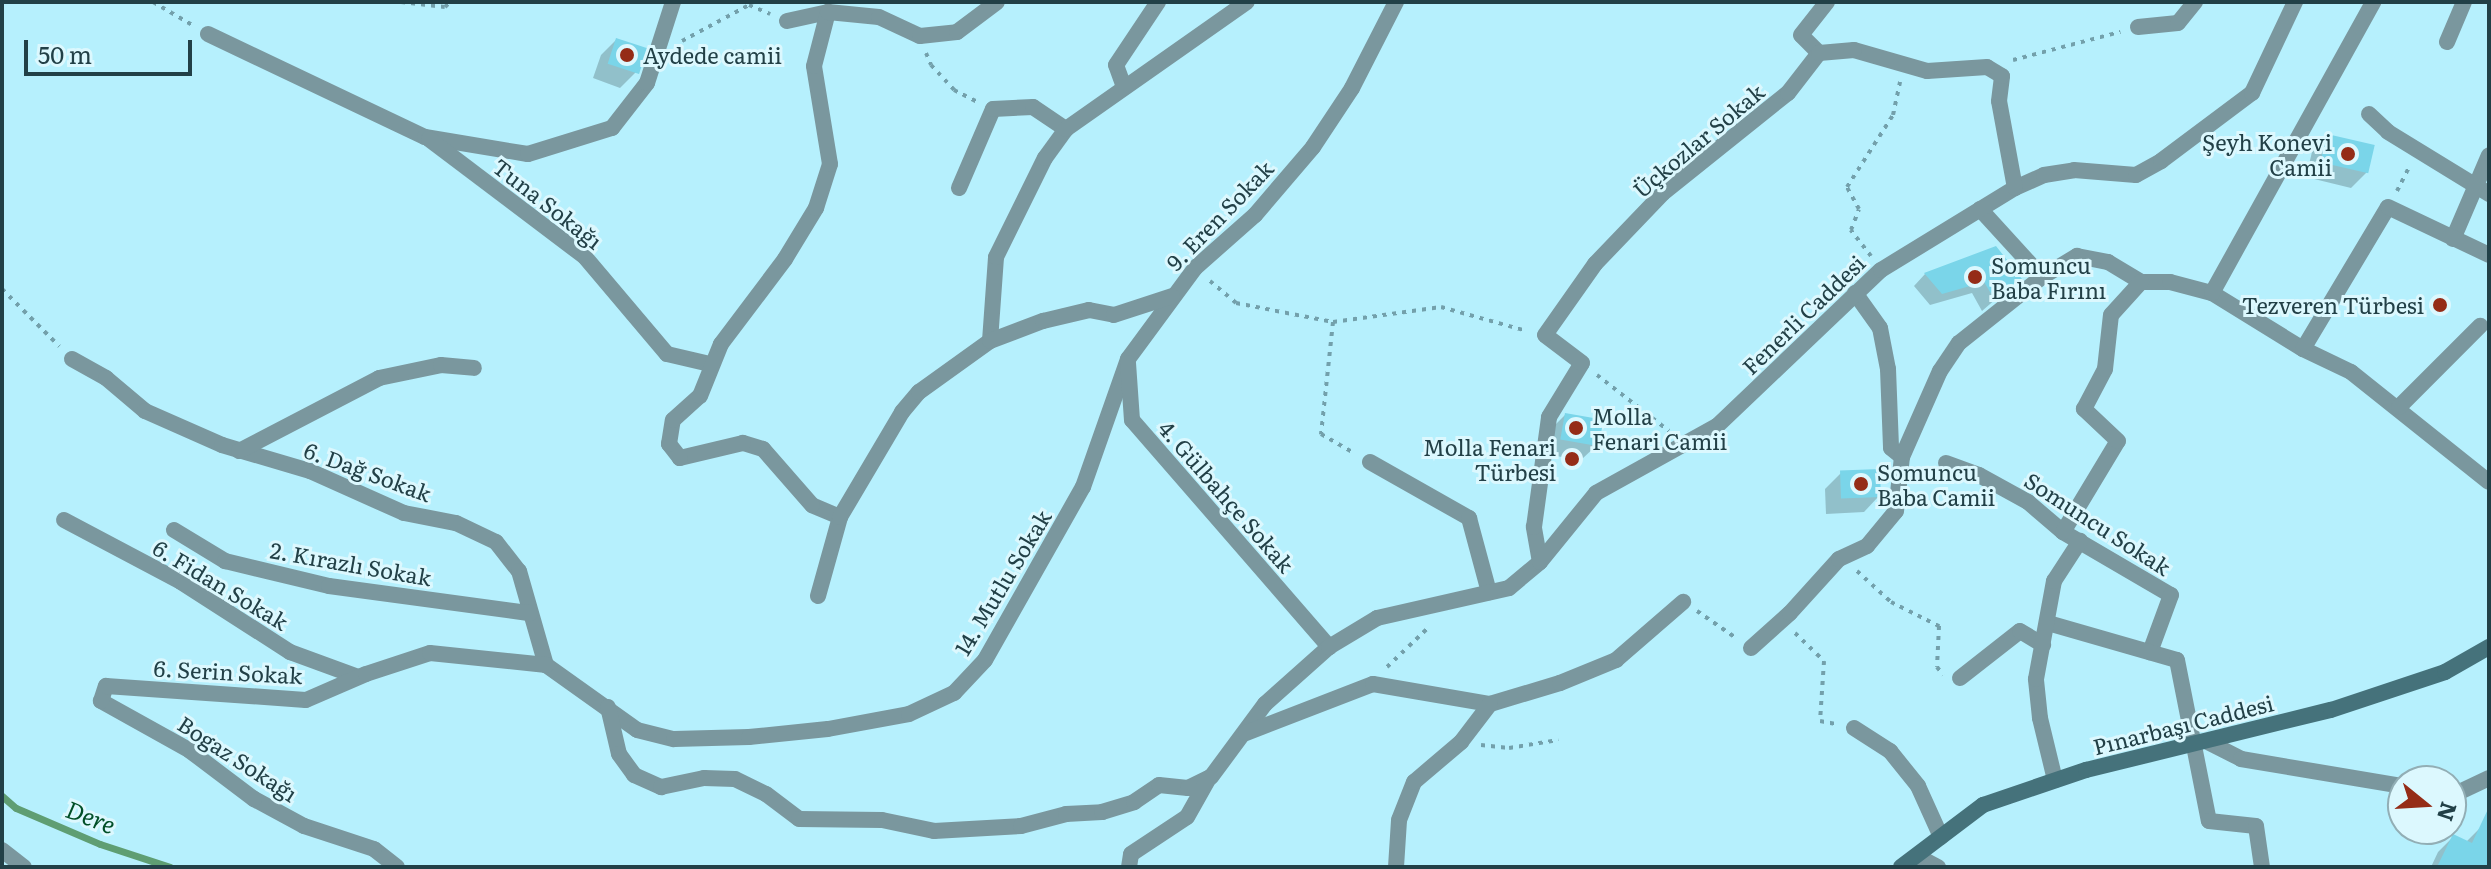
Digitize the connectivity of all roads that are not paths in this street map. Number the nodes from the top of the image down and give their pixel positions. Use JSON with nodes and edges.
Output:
{"nodes":[{"id":1,"x":673,"y":2,"type":"edge"},
{"id":2,"x":997,"y":2,"type":"edge"},
{"id":3,"x":1158,"y":2,"type":"edge"},
{"id":4,"x":1247,"y":2,"type":"edge"},
{"id":5,"x":1396,"y":2,"type":"edge"},
{"id":6,"x":1827,"y":2,"type":"edge"},
{"id":7,"x":2195,"y":2,"type":"edge"},
{"id":8,"x":2295,"y":2,"type":"edge"},
{"id":9,"x":2373,"y":2,"type":"edge"},
{"id":10,"x":2464,"y":2,"type":"edge"},
{"id":11,"x":828,"y":12,"type":"junction"},
{"id":12,"x":787,"y":21,"type":"road end"},
{"id":13,"x":2138,"y":27,"type":"road end"},
{"id":14,"x":208,"y":34,"type":"road end"},
{"id":15,"x":2447,"y":42,"type":"dead end"},
{"id":16,"x":1819,"y":53,"type":"junction"},
{"id":17,"x":1124,"y":87,"type":"junction"},
{"id":18,"x":2369,"y":114,"type":"dead end"},
{"id":19,"x":1066,"y":129,"type":"junction"},
{"id":20,"x":425,"y":137,"type":"junction"},
{"id":21,"x":2489,"y":155,"type":"edge"},
{"id":22,"x":959,"y":188,"type":"dead end"},
{"id":23,"x":2015,"y":188,"type":"junction"},
{"id":24,"x":2481,"y":190,"type":"edge"},
{"id":25,"x":1980,"y":209,"type":"junction"},
{"id":26,"x":2453,"y":239,"type":"junction"},
{"id":27,"x":2489,"y":255,"type":"edge"},
{"id":28,"x":2042,"y":277,"type":"junction"},
{"id":29,"x":2141,"y":282,"type":"junction"},
{"id":30,"x":1855,"y":293,"type":"junction"},
{"id":31,"x":2212,"y":293,"type":"junction"},
{"id":32,"x":1174,"y":295,"type":"junction"},
{"id":33,"x":2480,"y":326,"type":"dead end"},
{"id":34,"x":990,"y":341,"type":"junction"},
{"id":35,"x":2303,"y":349,"type":"junction"},
{"id":36,"x":72,"y":359,"type":"road end"},
{"id":37,"x":1128,"y":359,"type":"junction"},
{"id":38,"x":710,"y":364,"type":"junction"},
{"id":39,"x":474,"y":368,"type":"dead end"},
{"id":40,"x":2399,"y":407,"type":"junction"},
{"id":41,"x":239,"y":451,"type":"junction"},
{"id":42,"x":1902,"y":457,"type":"junction"},
{"id":43,"x":1370,"y":462,"type":"road end"},
{"id":44,"x":1946,"y":463,"type":"dead end"},
{"id":45,"x":2489,"y":482,"type":"edge"},
{"id":46,"x":840,"y":517,"type":"junction"},
{"id":47,"x":64,"y":520,"type":"dead end"},
{"id":48,"x":174,"y":530,"type":"dead end"},
{"id":49,"x":2063,"y":532,"type":"junction"},
{"id":50,"x":2080,"y":541,"type":"junction"},
{"id":51,"x":1540,"y":562,"type":"junction"},
{"id":52,"x":1489,"y":592,"type":"junction"},
{"id":53,"x":818,"y":596,"type":"dead end"},
{"id":54,"x":1683,"y":602,"type":"road end"},
{"id":55,"x":530,"y":613,"type":"junction"},
{"id":56,"x":2048,"y":623,"type":"junction"},
{"id":57,"x":2043,"y":645,"type":"junction"},
{"id":58,"x":1329,"y":647,"type":"junction"},
{"id":59,"x":2489,"y":647,"type":"edge"},
{"id":60,"x":1751,"y":648,"type":"road end"},
{"id":61,"x":2150,"y":652,"type":"junction"},
{"id":62,"x":546,"y":665,"type":"junction"},
{"id":63,"x":358,"y":677,"type":"junction"},
{"id":64,"x":1960,"y":678,"type":"road end"},
{"id":65,"x":101,"y":701,"type":"joint"},
{"id":66,"x":1490,"y":704,"type":"junction"},
{"id":67,"x":608,"y":707,"type":"junction"},
{"id":68,"x":1854,"y":728,"type":"road end"},
{"id":69,"x":1245,"y":734,"type":"junction"},
{"id":70,"x":2199,"y":742,"type":"junction"},
{"id":71,"x":1209,"y":778,"type":"junction"},
{"id":72,"x":2489,"y":778,"type":"edge"},
{"id":73,"x":2055,"y":780,"type":"junction"},
{"id":74,"x":2387,"y":783,"type":"edge"},
{"id":75,"x":2467,"y":788,"type":"edge"},
{"id":76,"x":1941,"y":837,"type":"junction"},
{"id":77,"x":2,"y":850,"type":"edge"},
{"id":78,"x":1917,"y":856,"type":"junction"},
{"id":79,"x":24,"y":867,"type":"edge"},
{"id":80,"x":397,"y":867,"type":"edge"},
{"id":81,"x":1129,"y":867,"type":"edge"},
{"id":82,"x":1396,"y":867,"type":"edge"},
{"id":83,"x":1901,"y":867,"type":"edge"},
{"id":84,"x":1938,"y":867,"type":"edge"},
{"id":85,"x":2262,"y":867,"type":"edge"}],
"edges":[{"from":1,"to":20,"type":"street"},
{"from":2,"to":11,"type":"street"},
{"from":3,"to":17,"type":"street"},
{"from":4,"to":17,"type":"street"},
{"from":5,"to":32,"type":"street","name":"9. Eren Sokak"},
{"from":6,"to":16,"type":"street"},
{"from":7,"to":13,"type":"street"},
{"from":8,"to":23,"type":"street","name":"Fenerli Caddesi"},
{"from":9,"to":31,"type":"street"},
{"from":10,"to":15,"type":"street"},
{"from":11,"to":12,"type":"street"},
{"from":11,"to":38,"type":"street"},
{"from":14,"to":20,"type":"street"},
{"from":16,"to":23,"type":"street"},
{"from":16,"to":51,"type":"street","name":"Üçkozlar Sokak"},
{"from":17,"to":19,"type":"street"},
{"from":18,"to":24,"type":"street"},
{"from":19,"to":22,"type":"street"},
{"from":19,"to":34,"type":"street"},
{"from":20,"to":38,"type":"street","name":"Tuna Sokağı"},
{"from":21,"to":24,"type":"street"},
{"from":23,"to":25,"type":"street","name":"Fenerli Caddesi"},
{"from":24,"to":26,"type":"street"},
{"from":25,"to":28,"type":"street"},
{"from":25,"to":30,"type":"street","name":"Fenerli Caddesi"},
{"from":26,"to":27,"type":"street"},
{"from":26,"to":35,"type":"street"},
{"from":28,"to":29,"type":"street"},
{"from":28,"to":42,"type":"street"},
{"from":29,"to":31,"type":"street"},
{"from":29,"to":49,"type":"street"},
{"from":30,"to":42,"type":"street"},
{"from":30,"to":51,"type":"street","name":"Fenerli Caddesi"},
{"from":31,"to":35,"type":"street"},
{"from":32,"to":34,"type":"street"},
{"from":32,"to":37,"type":"street","name":"14. Mutlu Sokak"},
{"from":33,"to":40,"type":"street"},
{"from":34,"to":46,"type":"street"},
{"from":35,"to":40,"type":"street"},
{"from":36,"to":41,"type":"street","name":"6. Dağ Sokak"},
{"from":37,"to":58,"type":"street","name":"4. Gülbahçe Sokak"},
{"from":37,"to":67,"type":"street","name":"14. Mutlu Sokak"},
{"from":38,"to":46,"type":"street"},
{"from":39,"to":41,"type":"street"},
{"from":40,"to":45,"type":"street"},
{"from":41,"to":55,"type":"street","name":"6. Dağ Sokak"},
{"from":42,"to":60,"type":"street"},
{"from":43,"to":52,"type":"street"},
{"from":44,"to":49,"type":"street","name":"Somuncu Sokak"},
{"from":46,"to":53,"type":"street"},
{"from":47,"to":63,"type":"street","name":"6. Fidan Sokak"},
{"from":48,"to":55,"type":"street","name":"2. Kırazlı Sokak"},
{"from":49,"to":50,"type":"street","name":"Somuncu Sokak"},
{"from":50,"to":56,"type":"street"},
{"from":50,"to":61,"type":"street","name":"Somuncu Sokak"},
{"from":51,"to":52,"type":"street","name":"Fenerli Caddesi"},
{"from":52,"to":58,"type":"street","name":"Fenerli Caddesi"},
{"from":54,"to":66,"type":"street"},
{"from":55,"to":62,"type":"street","name":"6. Dağ Sokak"},
{"from":56,"to":57,"type":"street"},
{"from":56,"to":61,"type":"street"},
{"from":57,"to":64,"type":"street"},
{"from":57,"to":73,"type":"street"},
{"from":58,"to":69,"type":"street","name":"Fenerli Caddesi"},
{"from":59,"to":70,"type":"main road","name":"Pınarbaşı Caddesi"},
{"from":61,"to":70,"type":"street"},
{"from":62,"to":63,"type":"street","name":"6. Serin Sokak"},
{"from":62,"to":67,"type":"street"},
{"from":63,"to":65,"type":"street","name":"6. Serin Sokak"},
{"from":65,"to":80,"type":"street","name":"Bogaz Sokağı"},
{"from":66,"to":69,"type":"street"},
{"from":66,"to":82,"type":"street"},
{"from":67,"to":71,"type":"street"},
{"from":68,"to":76,"type":"street"},
{"from":69,"to":71,"type":"street"},
{"from":70,"to":73,"type":"main road","name":"Pınarbaşı Caddesi"},
{"from":70,"to":74,"type":"street"},
{"from":70,"to":85,"type":"street"},
{"from":71,"to":81,"type":"street"},
{"from":72,"to":75,"type":"street"},
{"from":73,"to":76,"type":"main road","name":"Pınarbaşı Caddesi"},
{"from":76,"to":78,"type":"main road","name":"Pınarbaşı Caddesi"},
{"from":77,"to":79,"type":"street"},
{"from":78,"to":83,"type":"main road","name":"Pınarbaşı Caddesi"},
{"from":78,"to":84,"type":"street"}]}
